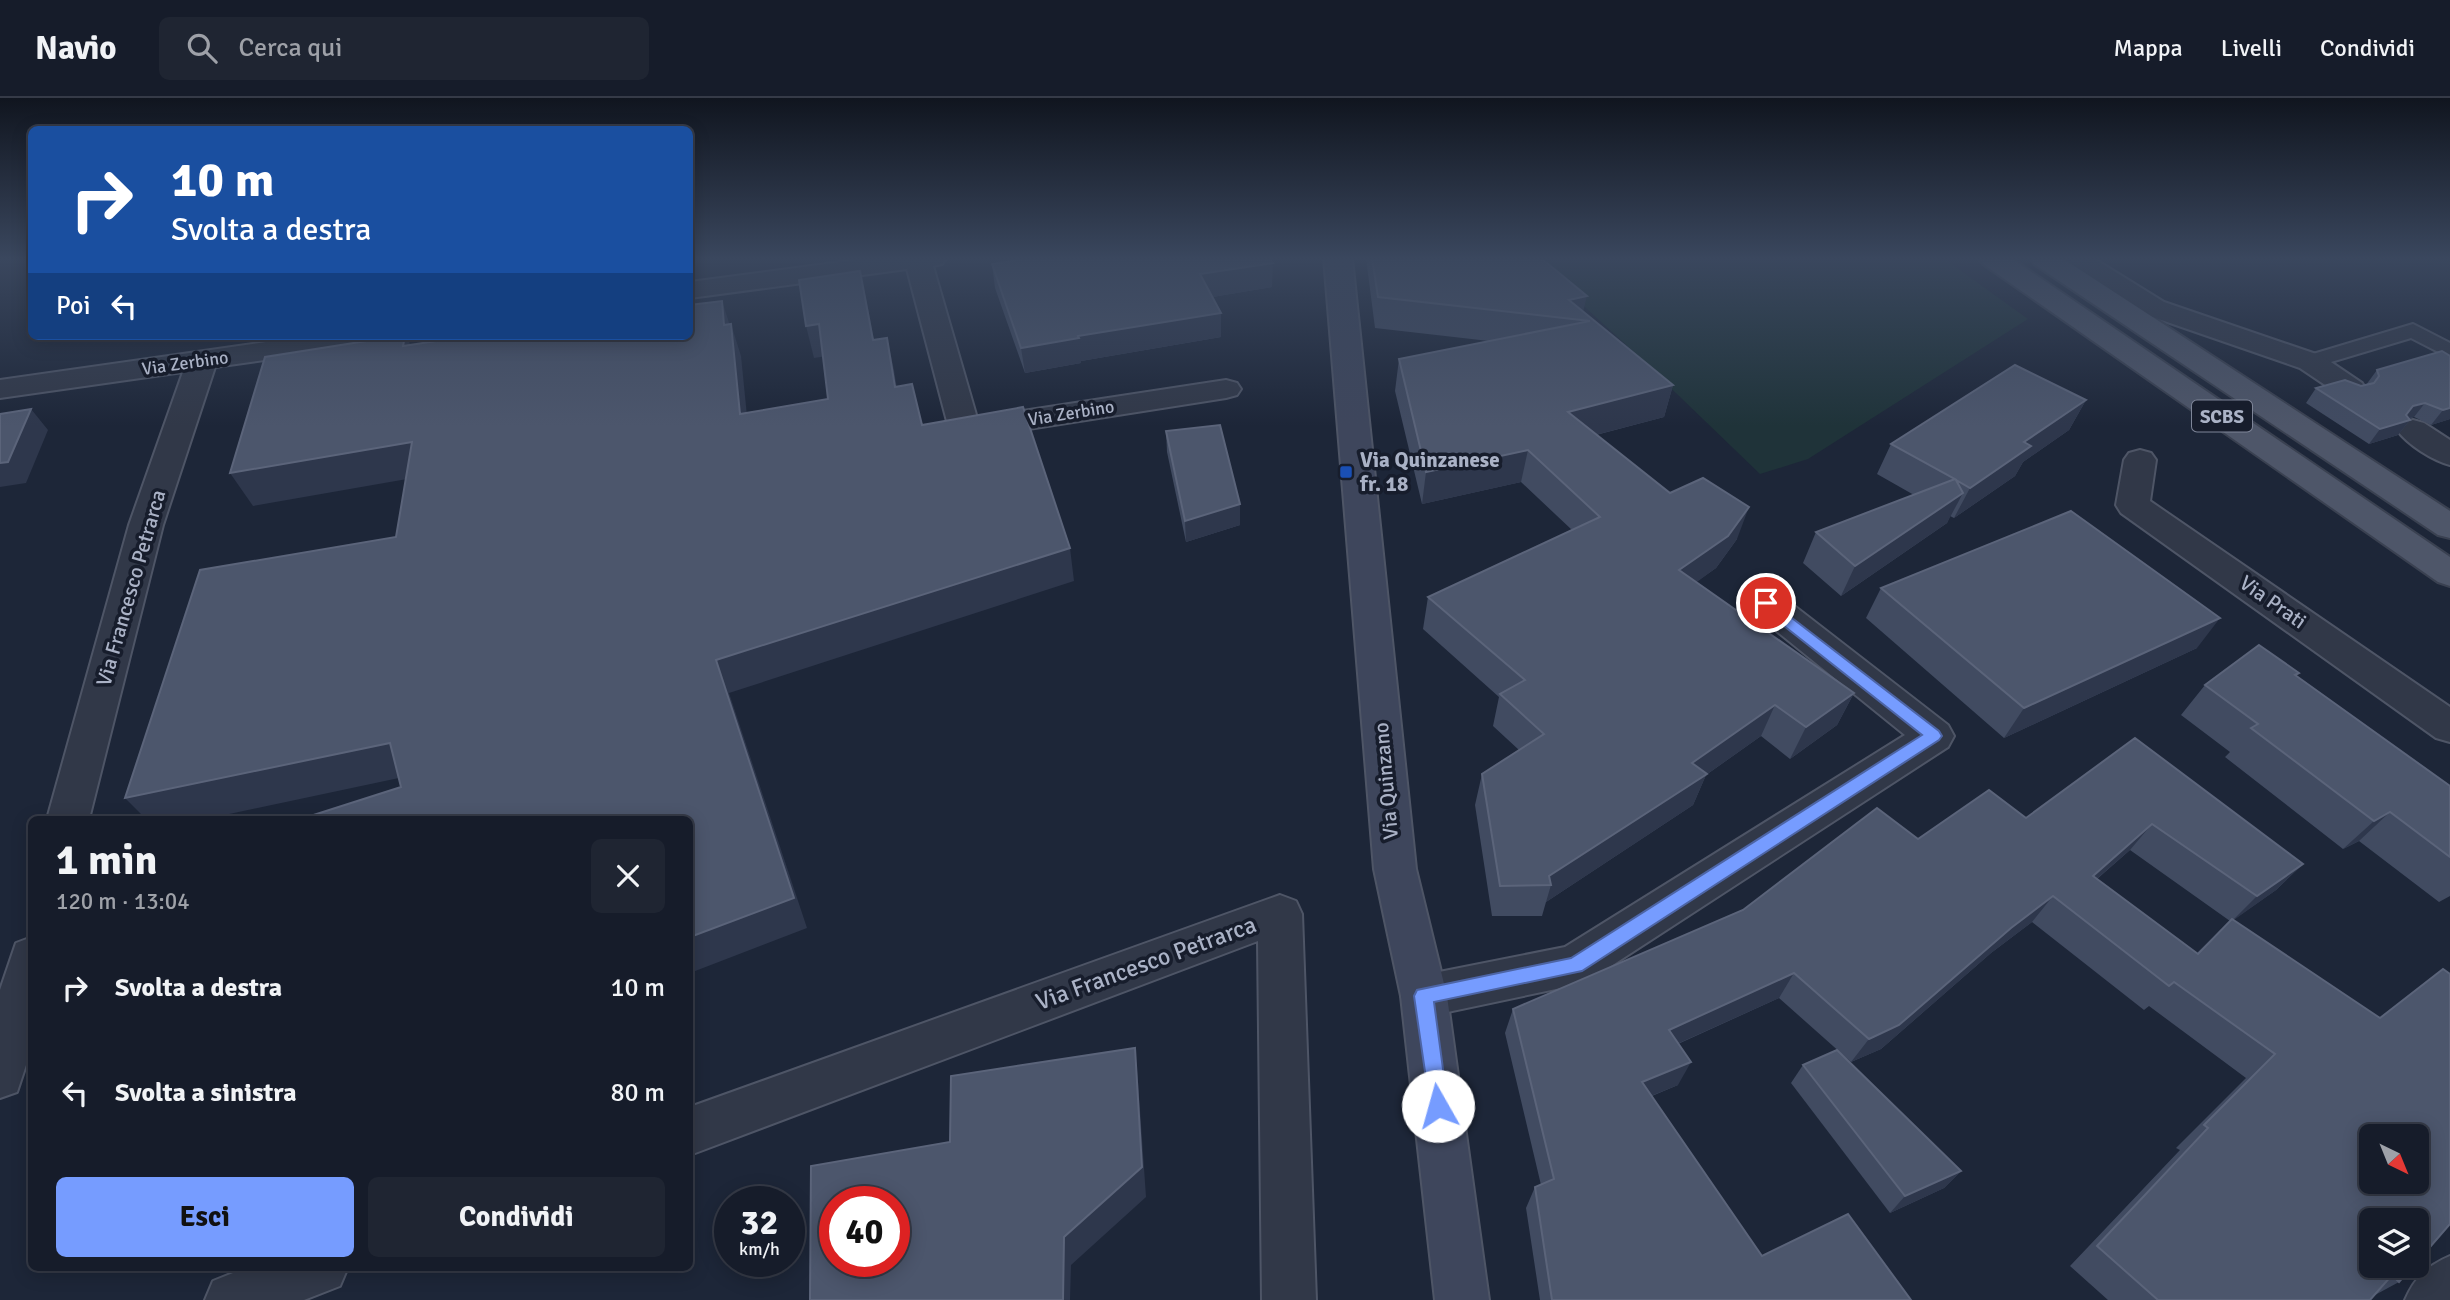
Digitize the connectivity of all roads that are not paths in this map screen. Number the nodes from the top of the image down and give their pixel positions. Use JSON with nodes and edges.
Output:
{"nodes":[{"id":1,"x":938,"y":314,"type":"edge"},
{"id":2,"x":1343,"y":314,"type":"edge"},
{"id":3,"x":2074,"y":314,"type":"edge"},
{"id":4,"x":2129,"y":314,"type":"edge"},
{"id":5,"x":2172,"y":314,"type":"edge"},
{"id":6,"x":341,"y":340,"type":"edge"},
{"id":7,"x":2450,"y":352,"type":"edge"},
{"id":8,"x":202,"y":360,"type":"junction"},
{"id":9,"x":2311,"y":362,"type":"junction"},
{"id":10,"x":0,"y":388,"type":"edge"},
{"id":11,"x":1226,"y":389,"type":"dead end"},
{"id":12,"x":2351,"y":389,"type":"edge"},
{"id":13,"x":2413,"y":430,"type":"dead end"},
{"id":14,"x":2450,"y":455,"type":"edge"},
{"id":15,"x":2140,"y":460,"type":"dead end"},
{"id":16,"x":2450,"y":527,"type":"edge"},
{"id":17,"x":2450,"y":574,"type":"edge"},
{"id":18,"x":1766,"y":603,"type":"dead end"},
{"id":19,"x":2450,"y":727,"type":"edge"},
{"id":20,"x":69,"y":816,"type":"edge"},
{"id":21,"x":28,"y":972,"type":"edge"},
{"id":22,"x":1424,"y":996,"type":"junction"},
{"id":23,"x":0,"y":1076,"type":"edge"},
{"id":24,"x":693,"y":1131,"type":"edge"},
{"id":25,"x":310,"y":1271,"type":"edge"},
{"id":26,"x":2450,"y":1283,"type":"edge"},
{"id":27,"x":232,"y":1300,"type":"edge"},
{"id":28,"x":1289,"y":1300,"type":"edge"},
{"id":29,"x":1462,"y":1300,"type":"edge"},
{"id":30,"x":2432,"y":1300,"type":"edge"}],
"edges":[{"from":1,"to":11,"type":"street","name":"Via Zerbino"},
{"from":2,"to":22,"type":"street","name":"Via Quinzano"},
{"from":3,"to":17,"type":"main road","number":"SCBS"},
{"from":4,"to":16,"type":"main road","number":"SCBS"},
{"from":5,"to":9,"type":"street"},
{"from":6,"to":8,"type":"street","name":"Via Zerbino"},
{"from":7,"to":9,"type":"lane"},
{"from":8,"to":10,"type":"street","name":"Via Zerbino"},
{"from":8,"to":20,"type":"street","name":"Via Francesco Petrarca"},
{"from":9,"to":12,"type":"street"},
{"from":13,"to":14,"type":"street"},
{"from":15,"to":19,"type":"street","name":"Via Prati"},
{"from":18,"to":22,"type":"street"},
{"from":21,"to":23,"type":"street"},
{"from":22,"to":29,"type":"street","name":"Via Quinzano"},
{"from":24,"to":28,"type":"street","name":"Via Francesco Petrarca"},
{"from":25,"to":27,"type":"street"},
{"from":26,"to":30,"type":"street"}]}
